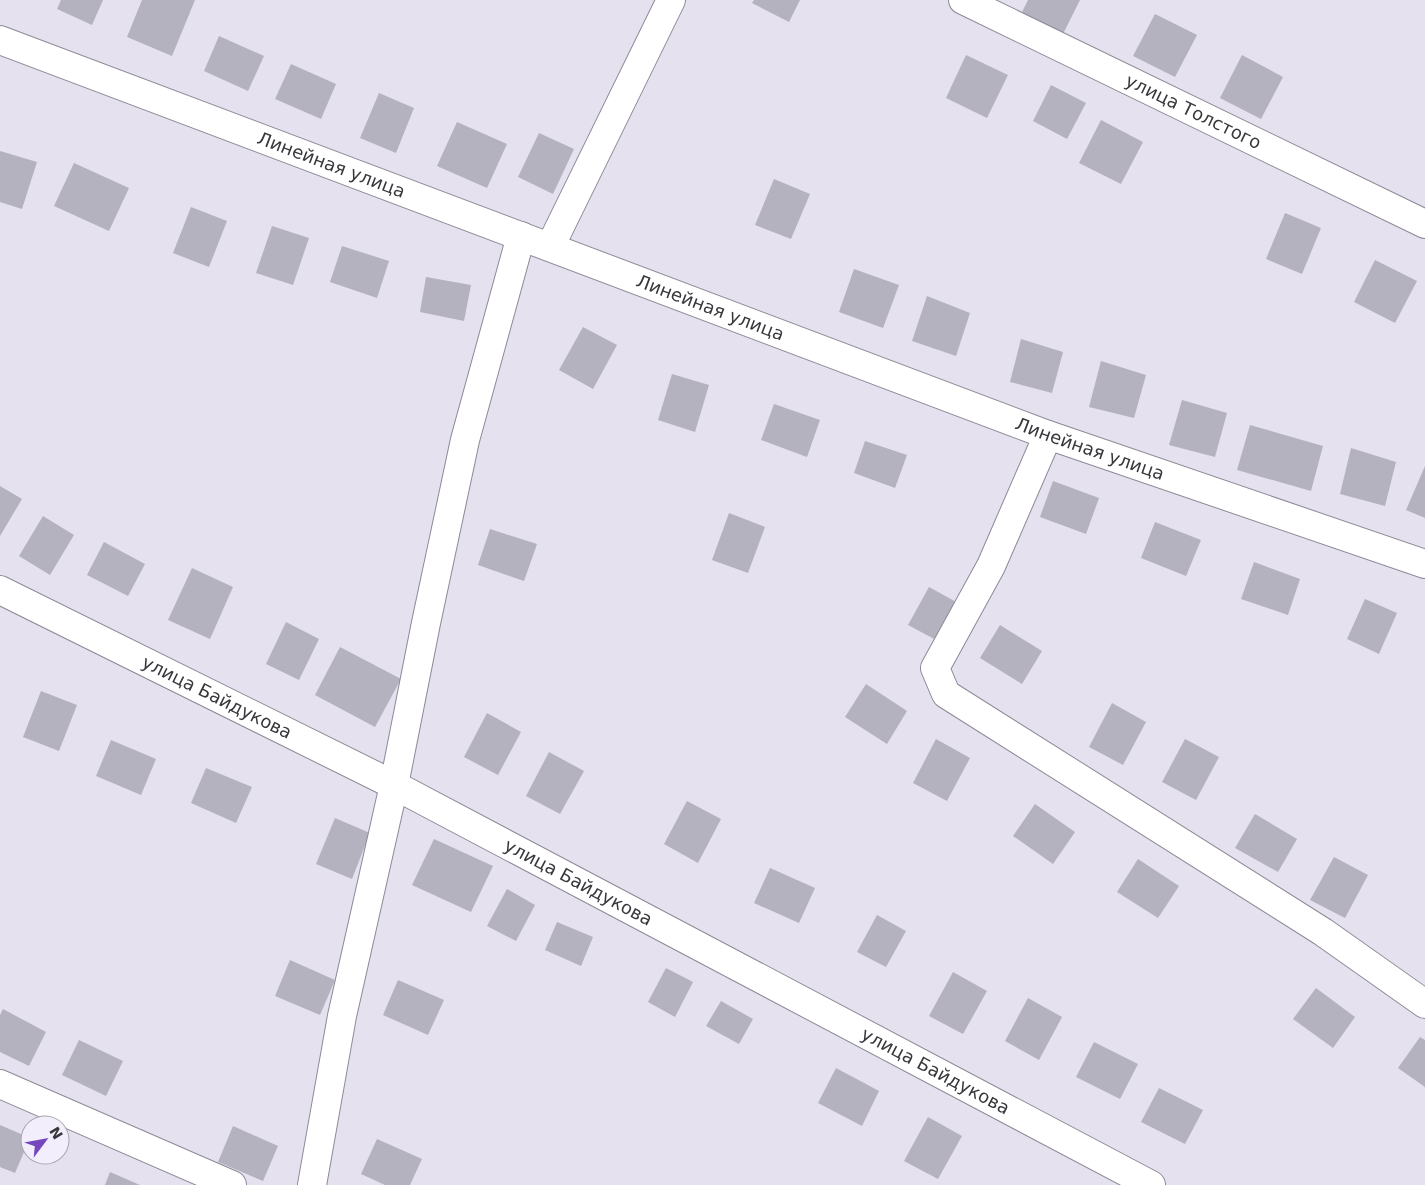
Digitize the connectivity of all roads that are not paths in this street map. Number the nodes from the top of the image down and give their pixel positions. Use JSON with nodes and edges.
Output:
{"nodes":[{"id":1,"x":671,"y":0,"type":"edge"},
{"id":2,"x":963,"y":0,"type":"edge"},
{"id":3,"x":0,"y":40,"type":"edge"},
{"id":4,"x":1425,"y":224,"type":"edge"},
{"id":5,"x":521,"y":236,"type":"junction"},
{"id":6,"x":550,"y":247,"type":"junction"},
{"id":7,"x":1048,"y":435,"type":"junction"},
{"id":8,"x":1425,"y":564,"type":"edge"},
{"id":9,"x":0,"y":590,"type":"edge"},
{"id":10,"x":394,"y":784,"type":"junction"},
{"id":11,"x":1425,"y":1004,"type":"edge"},
{"id":12,"x":0,"y":1084,"type":"edge"},
{"id":13,"x":232,"y":1185,"type":"edge"},
{"id":14,"x":312,"y":1185,"type":"edge"},
{"id":15,"x":1151,"y":1185,"type":"edge"}],
"edges":[{"from":1,"to":6,"type":"street"},
{"from":2,"to":4,"type":"street","name":"улица Толстого"},
{"from":3,"to":5,"type":"street","name":"Линейная улица"},
{"from":5,"to":6,"type":"street","name":"Линейная улица"},
{"from":5,"to":10,"type":"street"},
{"from":6,"to":7,"type":"street","name":"Линейная улица"},
{"from":7,"to":8,"type":"street","name":"Линейная улица"},
{"from":7,"to":11,"type":"street"},
{"from":9,"to":10,"type":"street","name":"улица Байдукова"},
{"from":10,"to":14,"type":"street"},
{"from":10,"to":15,"type":"street","name":"улица Байдукова"},
{"from":12,"to":13,"type":"street"}]}
